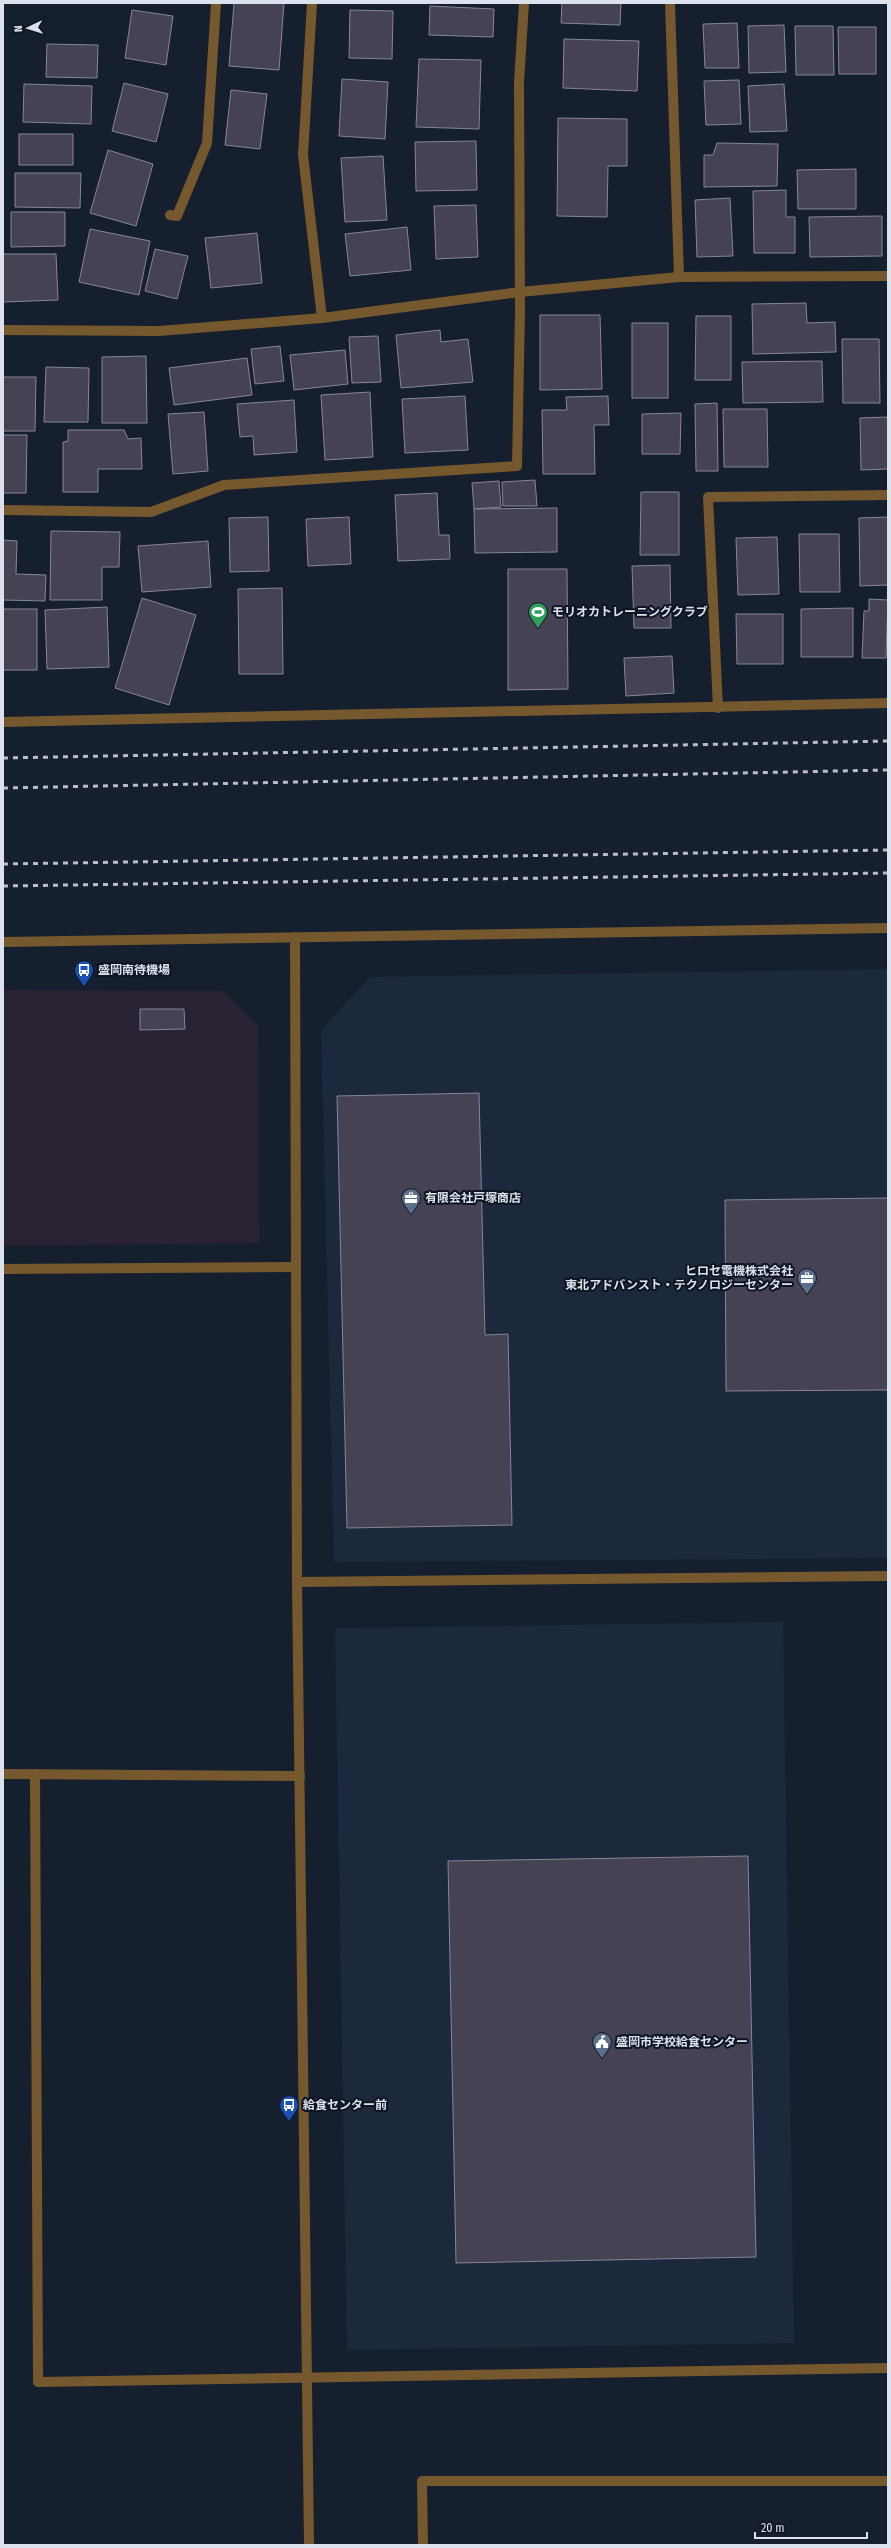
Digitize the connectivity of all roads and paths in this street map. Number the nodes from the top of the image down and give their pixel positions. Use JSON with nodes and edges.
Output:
{"nodes":[{"id":1,"x":216,"y":3,"type":"edge"},
{"id":2,"x":312,"y":3,"type":"edge"},
{"id":3,"x":524,"y":3,"type":"edge"},
{"id":4,"x":670,"y":3,"type":"edge"},
{"id":5,"x":170,"y":215,"type":"dead end"},
{"id":6,"x":888,"y":276,"type":"edge"},
{"id":7,"x":679,"y":277,"type":"junction"},
{"id":8,"x":520,"y":292,"type":"junction"},
{"id":9,"x":322,"y":318,"type":"junction"},
{"id":10,"x":3,"y":330,"type":"edge"},
{"id":11,"x":888,"y":495,"type":"edge"},
{"id":12,"x":3,"y":510,"type":"edge"},
{"id":13,"x":888,"y":703,"type":"edge"},
{"id":14,"x":718,"y":708,"type":"junction"},
{"id":15,"x":3,"y":722,"type":"edge"},
{"id":16,"x":888,"y":928,"type":"edge"},
{"id":17,"x":295,"y":937,"type":"junction"},
{"id":18,"x":3,"y":942,"type":"edge"},
{"id":19,"x":296,"y":1267,"type":"junction"},
{"id":20,"x":3,"y":1269,"type":"edge"},
{"id":21,"x":888,"y":1576,"type":"edge"},
{"id":22,"x":297,"y":1582,"type":"junction"},
{"id":23,"x":3,"y":1774,"type":"edge"},
{"id":24,"x":35,"y":1774,"type":"junction"},
{"id":25,"x":300,"y":1776,"type":"junction"},
{"id":26,"x":888,"y":2368,"type":"edge"},
{"id":27,"x":307,"y":2378,"type":"junction"},
{"id":28,"x":888,"y":2481,"type":"edge"},
{"id":29,"x":309,"y":2545,"type":"edge"},
{"id":30,"x":423,"y":2545,"type":"edge"}],
"edges":[{"from":1,"to":5,"type":"street"},
{"from":2,"to":9,"type":"street"},
{"from":3,"to":8,"type":"street"},
{"from":4,"to":7,"type":"street"},
{"from":6,"to":7,"type":"street"},
{"from":7,"to":8,"type":"street"},
{"from":8,"to":9,"type":"street"},
{"from":8,"to":12,"type":"street"},
{"from":9,"to":10,"type":"street"},
{"from":11,"to":14,"type":"street"},
{"from":13,"to":14,"type":"street"},
{"from":14,"to":15,"type":"street"},
{"from":16,"to":17,"type":"street"},
{"from":17,"to":18,"type":"street"},
{"from":17,"to":19,"type":"street"},
{"from":19,"to":20,"type":"street"},
{"from":19,"to":22,"type":"street"},
{"from":21,"to":22,"type":"street"},
{"from":22,"to":25,"type":"street"},
{"from":23,"to":24,"type":"street"},
{"from":24,"to":25,"type":"street"},
{"from":24,"to":27,"type":"street"},
{"from":25,"to":27,"type":"street"},
{"from":26,"to":27,"type":"street"},
{"from":27,"to":29,"type":"street"},
{"from":28,"to":30,"type":"street"}]}
